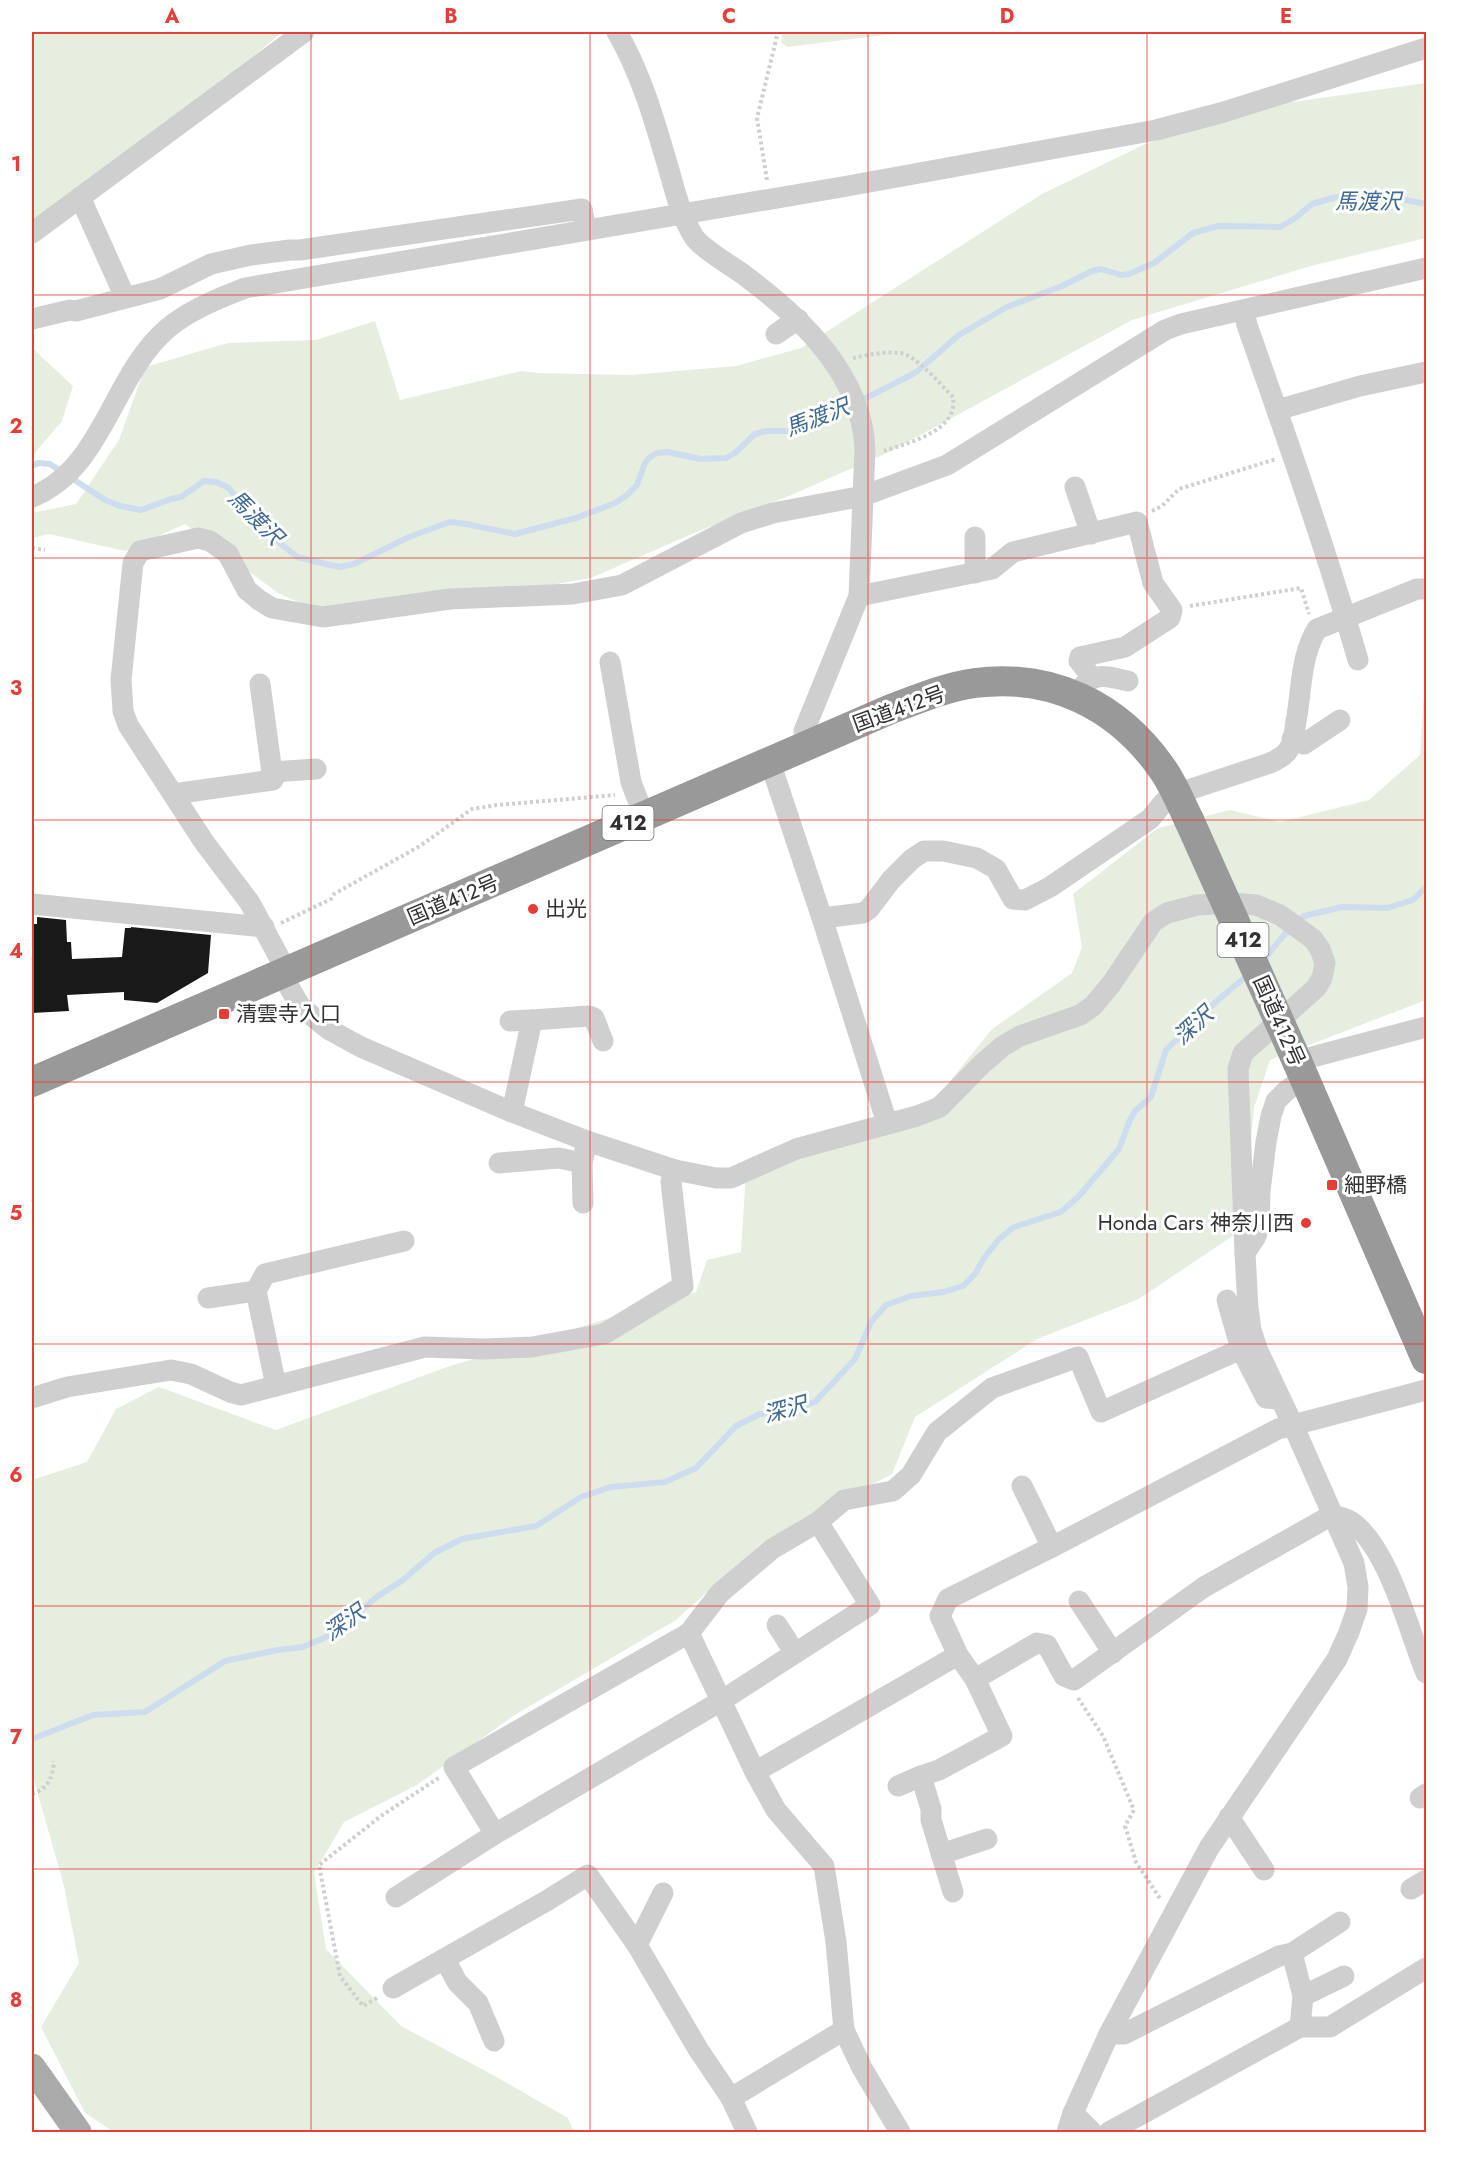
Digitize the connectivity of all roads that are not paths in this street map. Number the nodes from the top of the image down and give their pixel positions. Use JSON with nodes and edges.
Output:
{"nodes":[{"id":1,"x":304,"y":32,"type":"edge"},
{"id":2,"x":617,"y":32,"type":"edge"},
{"id":3,"x":1426,"y":48,"type":"edge"},
{"id":4,"x":80,"y":197,"type":"junction"},
{"id":5,"x":682,"y":213,"type":"junction"},
{"id":6,"x":586,"y":230,"type":"junction"},
{"id":7,"x":32,"y":233,"type":"edge"},
{"id":8,"x":1426,"y":268,"type":"edge"},
{"id":9,"x":125,"y":297,"type":"junction"},
{"id":10,"x":1244,"y":310,"type":"junction"},
{"id":11,"x":32,"y":319,"type":"edge"},
{"id":12,"x":798,"y":320,"type":"junction"},
{"id":13,"x":776,"y":334,"type":"dead end"},
{"id":14,"x":1426,"y":372,"type":"edge"},
{"id":15,"x":1277,"y":410,"type":"junction"},
{"id":16,"x":1075,"y":487,"type":"dead end"},
{"id":17,"x":863,"y":496,"type":"junction"},
{"id":18,"x":32,"y":497,"type":"edge"},
{"id":19,"x":1091,"y":534,"type":"junction"},
{"id":20,"x":975,"y":537,"type":"dead end"},
{"id":21,"x":975,"y":573,"type":"junction"},
{"id":22,"x":1426,"y":589,"type":"edge"},
{"id":23,"x":859,"y":596,"type":"junction"},
{"id":24,"x":1346,"y":618,"type":"junction"},
{"id":25,"x":1358,"y":660,"type":"dead end"},
{"id":26,"x":610,"y":662,"type":"dead end"},
{"id":27,"x":1128,"y":681,"type":"dead end"},
{"id":28,"x":260,"y":684,"type":"dead end"},
{"id":29,"x":1084,"y":686,"type":"junction"},
{"id":30,"x":1340,"y":720,"type":"dead end"},
{"id":31,"x":1292,"y":739,"type":"junction"},
{"id":32,"x":808,"y":745,"type":"junction"},
{"id":33,"x":770,"y":762,"type":"junction"},
{"id":34,"x":316,"y":769,"type":"dead end"},
{"id":35,"x":273,"y":784,"type":"junction"},
{"id":36,"x":173,"y":794,"type":"junction"},
{"id":37,"x":640,"y":806,"type":"junction"},
{"id":38,"x":1183,"y":807,"type":"junction"},
{"id":39,"x":32,"y":904,"type":"edge"},
{"id":40,"x":822,"y":918,"type":"junction"},
{"id":41,"x":265,"y":929,"type":"junction"},
{"id":42,"x":281,"y":973,"type":"junction"},
{"id":43,"x":532,"y":1020,"type":"junction"},
{"id":44,"x":510,"y":1021,"type":"dead end"},
{"id":45,"x":1426,"y":1027,"type":"edge"},
{"id":46,"x":603,"y":1041,"type":"dead end"},
{"id":47,"x":1301,"y":1069,"type":"junction"},
{"id":48,"x":32,"y":1082,"type":"edge"},
{"id":49,"x":512,"y":1112,"type":"junction"},
{"id":50,"x":887,"y":1123,"type":"junction"},
{"id":51,"x":587,"y":1141,"type":"junction"},
{"id":52,"x":499,"y":1162,"type":"dead end"},
{"id":53,"x":582,"y":1163,"type":"junction"},
{"id":54,"x":675,"y":1170,"type":"junction"},
{"id":55,"x":583,"y":1203,"type":"dead end"},
{"id":56,"x":404,"y":1241,"type":"dead end"},
{"id":57,"x":1245,"y":1252,"type":"junction"},
{"id":58,"x":256,"y":1291,"type":"junction"},
{"id":59,"x":208,"y":1298,"type":"dead end"},
{"id":60,"x":1227,"y":1300,"type":"dead end"},
{"id":61,"x":1240,"y":1349,"type":"junction"},
{"id":62,"x":1426,"y":1359,"type":"edge"},
{"id":63,"x":276,"y":1386,"type":"junction"},
{"id":64,"x":1426,"y":1390,"type":"edge"},
{"id":65,"x":32,"y":1398,"type":"edge"},
{"id":66,"x":1280,"y":1399,"type":"junction"},
{"id":67,"x":1293,"y":1425,"type":"junction"},
{"id":68,"x":1022,"y":1485,"type":"dead end"},
{"id":69,"x":1332,"y":1515,"type":"junction"},
{"id":70,"x":818,"y":1522,"type":"junction"},
{"id":71,"x":1052,"y":1547,"type":"junction"},
{"id":72,"x":1079,"y":1602,"type":"dead end"},
{"id":73,"x":777,"y":1625,"type":"dead end"},
{"id":74,"x":689,"y":1633,"type":"junction"},
{"id":75,"x":795,"y":1653,"type":"junction"},
{"id":76,"x":1113,"y":1653,"type":"junction"},
{"id":77,"x":958,"y":1655,"type":"junction"},
{"id":78,"x":1426,"y":1670,"type":"edge"},
{"id":79,"x":975,"y":1679,"type":"junction"},
{"id":80,"x":721,"y":1701,"type":"junction"},
{"id":81,"x":755,"y":1772,"type":"junction"},
{"id":82,"x":921,"y":1776,"type":"junction"},
{"id":83,"x":898,"y":1786,"type":"dead end"},
{"id":84,"x":1229,"y":1817,"type":"junction"},
{"id":85,"x":495,"y":1834,"type":"junction"},
{"id":86,"x":987,"y":1839,"type":"dead end"},
{"id":87,"x":941,"y":1854,"type":"junction"},
{"id":88,"x":1263,"y":1870,"type":"dead end"},
{"id":89,"x":953,"y":1892,"type":"dead end"},
{"id":90,"x":663,"y":1893,"type":"dead end"},
{"id":91,"x":396,"y":1897,"type":"dead end"},
{"id":92,"x":1340,"y":1922,"type":"dead end"},
{"id":93,"x":637,"y":1945,"type":"junction"},
{"id":94,"x":1292,"y":1953,"type":"junction"},
{"id":95,"x":445,"y":1959,"type":"junction"},
{"id":96,"x":1426,"y":1968,"type":"edge"},
{"id":97,"x":1344,"y":1976,"type":"dead end"},
{"id":98,"x":387,"y":1992,"type":"road end"},
{"id":99,"x":1303,"y":1996,"type":"junction"},
{"id":100,"x":1300,"y":2027,"type":"junction"},
{"id":101,"x":844,"y":2030,"type":"junction"},
{"id":102,"x":1109,"y":2034,"type":"junction"},
{"id":103,"x":494,"y":2041,"type":"dead end"},
{"id":104,"x":32,"y":2067,"type":"edge"},
{"id":105,"x":730,"y":2098,"type":"junction"},
{"id":106,"x":1070,"y":2123,"type":"edge"},
{"id":107,"x":740,"y":2130,"type":"edge"},
{"id":108,"x":78,"y":2133,"type":"edge"},
{"id":109,"x":900,"y":2133,"type":"edge"},
{"id":110,"x":1092,"y":2133,"type":"edge"},
{"id":111,"x":1109,"y":2133,"type":"edge"}],
"edges":[{"from":1,"to":4,"type":"street"},
{"from":2,"to":5,"type":"street"},
{"from":3,"to":5,"type":"street"},
{"from":4,"to":7,"type":"street"},
{"from":4,"to":9,"type":"street"},
{"from":5,"to":6,"type":"street"},
{"from":5,"to":12,"type":"street"},
{"from":6,"to":9,"type":"street"},
{"from":6,"to":18,"type":"street"},
{"from":8,"to":10,"type":"street"},
{"from":9,"to":11,"type":"street"},
{"from":10,"to":15,"type":"street"},
{"from":10,"to":17,"type":"street"},
{"from":12,"to":13,"type":"street"},
{"from":12,"to":17,"type":"street"},
{"from":14,"to":15,"type":"street"},
{"from":15,"to":24,"type":"street"},
{"from":16,"to":19,"type":"street"},
{"from":17,"to":23,"type":"street"},
{"from":17,"to":36,"type":"street"},
{"from":19,"to":21,"type":"street"},
{"from":19,"to":29,"type":"street"},
{"from":20,"to":21,"type":"street"},
{"from":21,"to":23,"type":"street"},
{"from":22,"to":24,"type":"street"},
{"from":23,"to":32,"type":"street"},
{"from":24,"to":25,"type":"street"},
{"from":24,"to":31,"type":"street"},
{"from":26,"to":37,"type":"street"},
{"from":27,"to":29,"type":"street"},
{"from":28,"to":35,"type":"street"},
{"from":29,"to":32,"type":"highway","name":"国道412号","number":"412"},
{"from":29,"to":38,"type":"highway","name":"国道412号","number":"412"},
{"from":30,"to":31,"type":"street"},
{"from":31,"to":38,"type":"street"},
{"from":32,"to":33,"type":"highway","name":"国道412号","number":"412"},
{"from":33,"to":37,"type":"highway","name":"国道412号","number":"412"},
{"from":33,"to":40,"type":"street"},
{"from":34,"to":35,"type":"street"},
{"from":35,"to":36,"type":"street"},
{"from":36,"to":41,"type":"street"},
{"from":37,"to":42,"type":"highway","name":"国道412号","number":"412"},
{"from":38,"to":40,"type":"street"},
{"from":38,"to":47,"type":"highway","name":"国道412号","number":"412","bridge":true},
{"from":39,"to":41,"type":"street"},
{"from":40,"to":50,"type":"street"},
{"from":41,"to":42,"type":"street"},
{"from":42,"to":48,"type":"highway","name":"国道412号","number":"412"},
{"from":42,"to":49,"type":"street"},
{"from":43,"to":44,"type":"street"},
{"from":43,"to":46,"type":"street"},
{"from":43,"to":49,"type":"street"},
{"from":45,"to":47,"type":"street"},
{"from":47,"to":57,"type":"street"},
{"from":47,"to":62,"type":"highway","name":"国道412号","number":"412"},
{"from":49,"to":51,"type":"street"},
{"from":50,"to":54,"type":"street"},
{"from":50,"to":57,"type":"street"},
{"from":51,"to":53,"type":"street"},
{"from":51,"to":54,"type":"street"},
{"from":52,"to":53,"type":"street"},
{"from":53,"to":55,"type":"street"},
{"from":54,"to":63,"type":"street"},
{"from":56,"to":58,"type":"street"},
{"from":57,"to":66,"type":"street"},
{"from":58,"to":59,"type":"street"},
{"from":58,"to":63,"type":"street"},
{"from":60,"to":61,"type":"street"},
{"from":61,"to":66,"type":"street"},
{"from":61,"to":70,"type":"street"},
{"from":63,"to":65,"type":"street"},
{"from":64,"to":67,"type":"street"},
{"from":66,"to":67,"type":"street"},
{"from":67,"to":69,"type":"street"},
{"from":67,"to":71,"type":"street"},
{"from":68,"to":71,"type":"street"},
{"from":69,"to":76,"type":"street"},
{"from":69,"to":78,"type":"street"},
{"from":69,"to":84,"type":"street"},
{"from":70,"to":74,"type":"street"},
{"from":70,"to":75,"type":"street"},
{"from":71,"to":77,"type":"street"},
{"from":72,"to":76,"type":"street"},
{"from":73,"to":75,"type":"street"},
{"from":74,"to":80,"type":"street"},
{"from":74,"to":85,"type":"street"},
{"from":75,"to":80,"type":"street"},
{"from":76,"to":79,"type":"street"},
{"from":77,"to":79,"type":"street"},
{"from":77,"to":81,"type":"street"},
{"from":79,"to":82,"type":"street"},
{"from":80,"to":81,"type":"street"},
{"from":80,"to":85,"type":"street"},
{"from":81,"to":101,"type":"street"},
{"from":82,"to":83,"type":"street"},
{"from":82,"to":87,"type":"street"},
{"from":84,"to":88,"type":"street"},
{"from":84,"to":102,"type":"street"},
{"from":85,"to":91,"type":"street"},
{"from":86,"to":87,"type":"street"},
{"from":87,"to":89,"type":"street"},
{"from":90,"to":93,"type":"street"},
{"from":92,"to":94,"type":"street"},
{"from":93,"to":95,"type":"street"},
{"from":93,"to":105,"type":"street"},
{"from":94,"to":99,"type":"street"},
{"from":94,"to":102,"type":"street"},
{"from":95,"to":98,"type":"street"},
{"from":95,"to":103,"type":"street"},
{"from":96,"to":100,"type":"street"},
{"from":97,"to":99,"type":"street"},
{"from":99,"to":100,"type":"street"},
{"from":100,"to":111,"type":"street"},
{"from":101,"to":105,"type":"street"},
{"from":101,"to":109,"type":"street"},
{"from":102,"to":106,"type":"street"},
{"from":104,"to":108,"type":"main road"},
{"from":105,"to":107,"type":"street"},
{"from":106,"to":110,"type":"street"}]}
